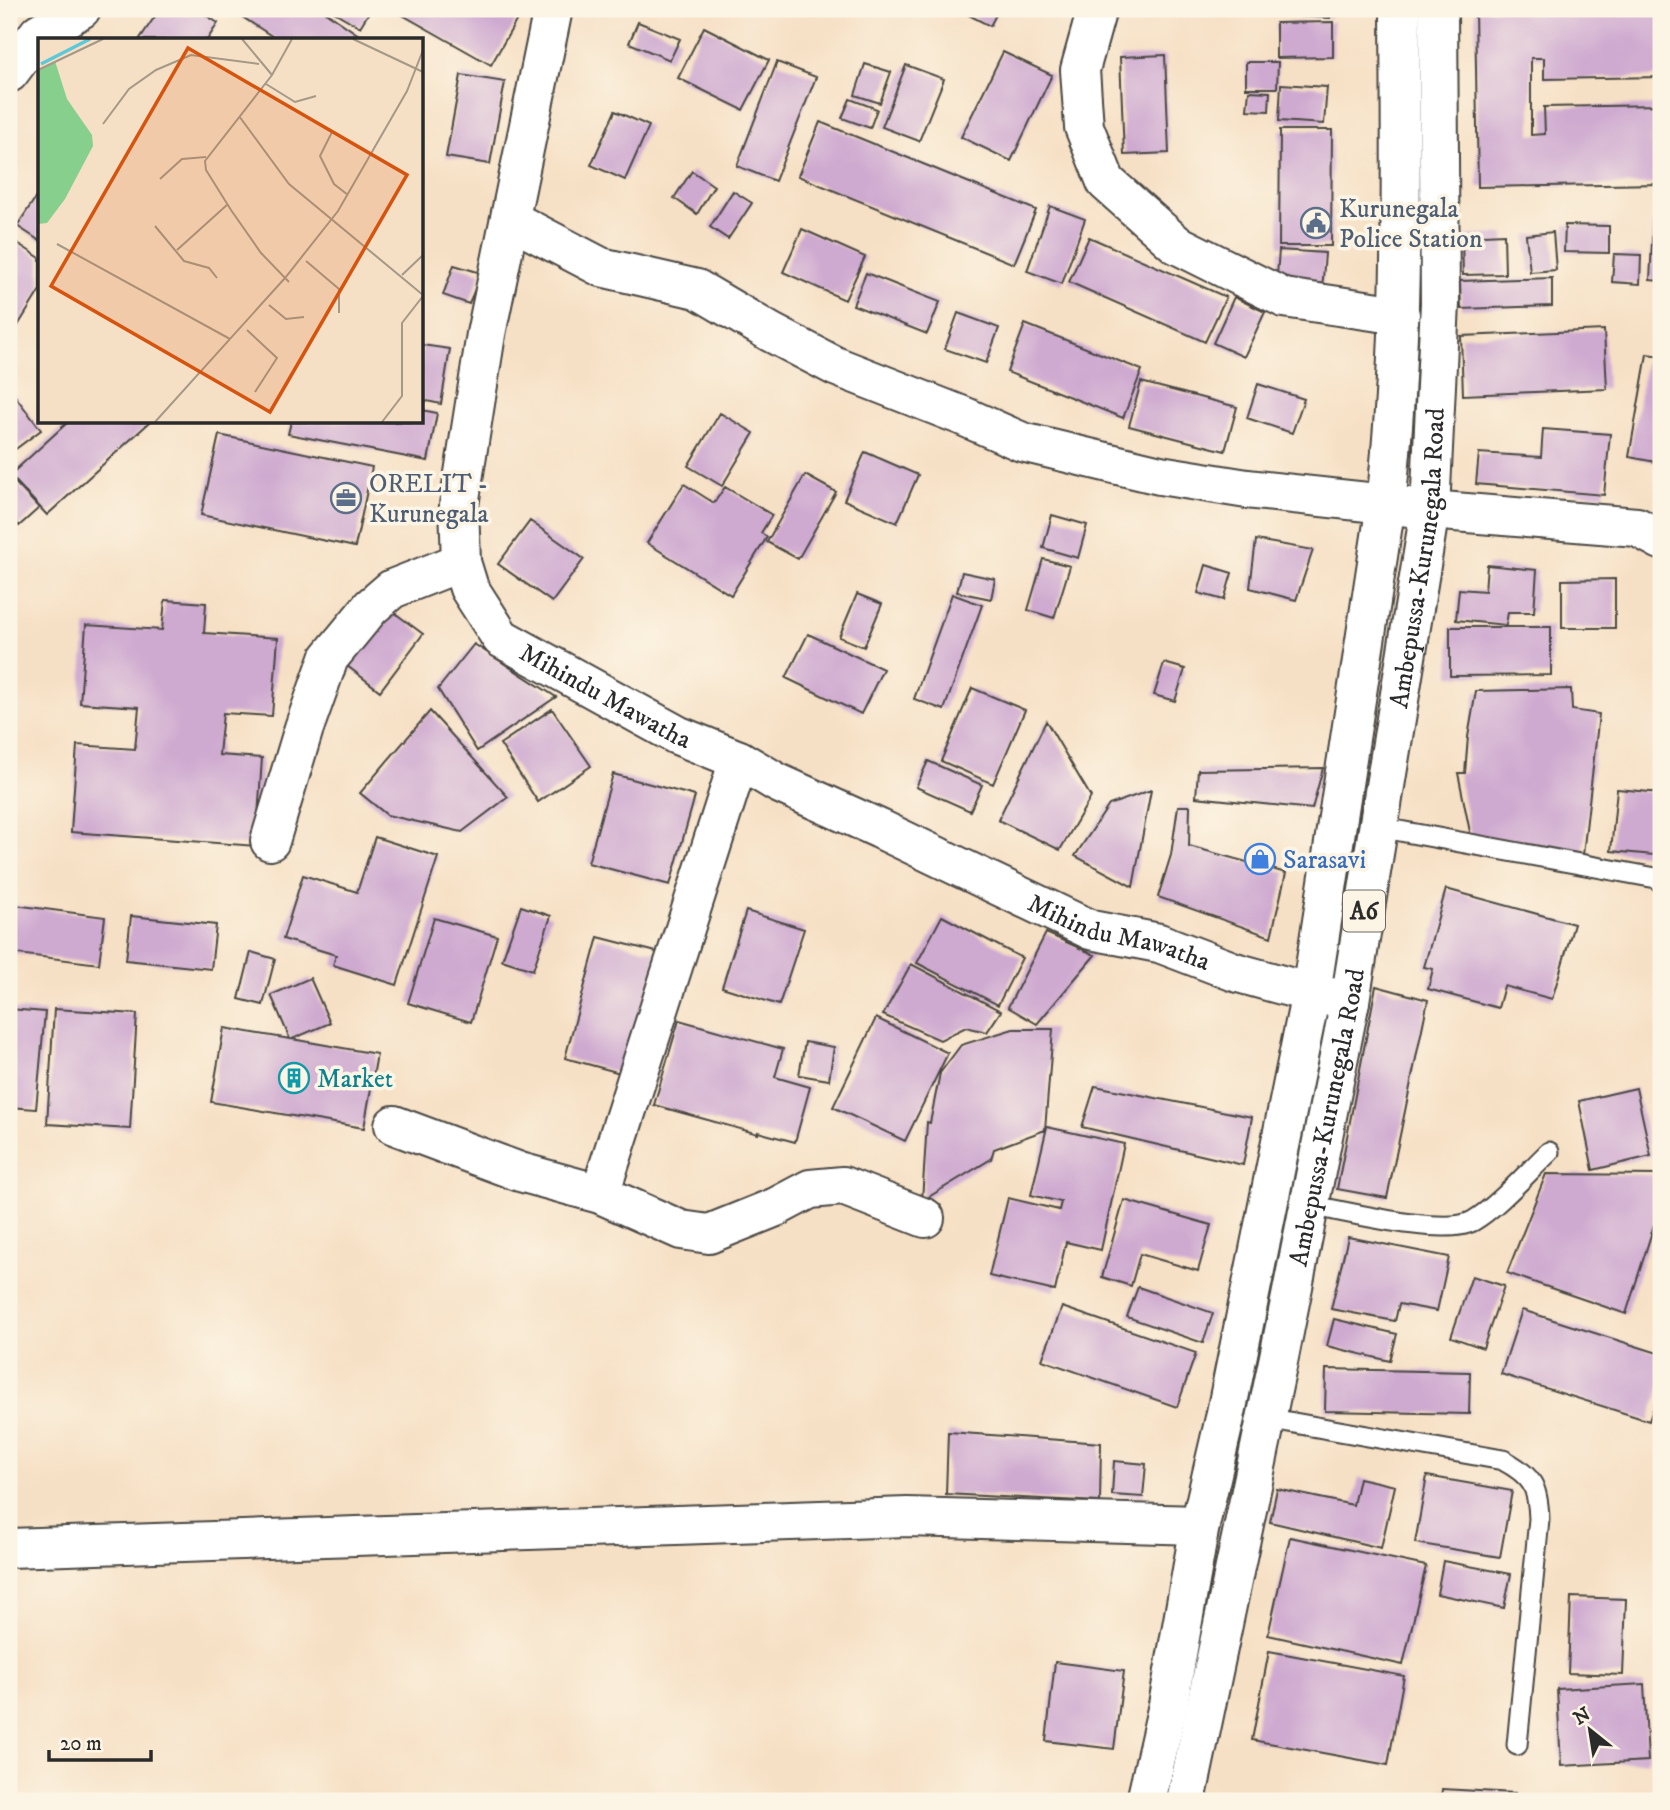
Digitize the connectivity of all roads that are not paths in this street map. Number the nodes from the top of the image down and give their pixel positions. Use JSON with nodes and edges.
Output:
{"nodes":[{"id":1,"x":81,"y":9,"type":"edge"},
{"id":2,"x":553,"y":9,"type":"edge"},
{"id":3,"x":1097,"y":9,"type":"edge"},
{"id":4,"x":1400,"y":9,"type":"edge"},
{"id":5,"x":1438,"y":9,"type":"edge"},
{"id":6,"x":9,"y":73,"type":"edge"},
{"id":7,"x":511,"y":220,"type":"junction"},
{"id":8,"x":1400,"y":315,"type":"junction"},
{"id":9,"x":1386,"y":503,"type":"junction"},
{"id":10,"x":1430,"y":510,"type":"junction"},
{"id":11,"x":1661,"y":540,"type":"edge"},
{"id":12,"x":461,"y":562,"type":"junction"},
{"id":13,"x":739,"y":760,"type":"junction"},
{"id":14,"x":1378,"y":828,"type":"junction"},
{"id":15,"x":270,"y":841,"type":"dead end"},
{"id":16,"x":1661,"y":883,"type":"edge"},
{"id":17,"x":1311,"y":993,"type":"junction"},
{"id":18,"x":1350,"y":1002,"type":"junction"},
{"id":19,"x":394,"y":1125,"type":"dead end"},
{"id":20,"x":1549,"y":1152,"type":"dead end"},
{"id":21,"x":600,"y":1194,"type":"junction"},
{"id":22,"x":1309,"y":1205,"type":"junction"},
{"id":23,"x":925,"y":1217,"type":"dead end"},
{"id":24,"x":1266,"y":1418,"type":"junction"},
{"id":25,"x":1200,"y":1525,"type":"junction"},
{"id":26,"x":9,"y":1548,"type":"edge"},
{"id":27,"x":1517,"y":1745,"type":"dead end"},
{"id":28,"x":1146,"y":1801,"type":"edge"},
{"id":29,"x":1186,"y":1801,"type":"edge"}],
"edges":[{"from":1,"to":6,"type":"main road"},
{"from":2,"to":7,"type":"main road","name":"Mihindu Mawatha"},
{"from":3,"to":8,"type":"main road"},
{"from":4,"to":8,"type":"main road","name":"Ambepussa-Kurunegala Road","number":"A6"},
{"from":5,"to":10,"type":"main road","name":"Ambepussa-Kurunegala Road","number":"A6"},
{"from":7,"to":9,"type":"main road"},
{"from":7,"to":12,"type":"main road","name":"Mihindu Mawatha"},
{"from":8,"to":9,"type":"main road","name":"Ambepussa-Kurunegala Road","number":"A6"},
{"from":9,"to":10,"type":"main road"},
{"from":9,"to":17,"type":"main road","name":"Ambepussa-Kurunegala Road","number":"A6"},
{"from":10,"to":11,"type":"main road"},
{"from":10,"to":14,"type":"main road","name":"Ambepussa-Kurunegala Road","number":"A6"},
{"from":12,"to":13,"type":"main road","name":"Mihindu Mawatha"},
{"from":12,"to":15,"type":"main road"},
{"from":13,"to":17,"type":"main road","name":"Mihindu Mawatha"},
{"from":13,"to":21,"type":"main road"},
{"from":14,"to":16,"type":"lane"},
{"from":14,"to":18,"type":"main road","name":"Ambepussa-Kurunegala Road","number":"A6"},
{"from":17,"to":18,"type":"main road","name":"Mihindu Mawatha"},
{"from":17,"to":25,"type":"main road","name":"Ambepussa-Kurunegala Road","number":"A6"},
{"from":18,"to":22,"type":"main road","name":"Ambepussa-Kurunegala Road","number":"A6"},
{"from":19,"to":21,"type":"main road"},
{"from":20,"to":22,"type":"lane"},
{"from":21,"to":23,"type":"main road"},
{"from":22,"to":24,"type":"main road","name":"Ambepussa-Kurunegala Road","number":"A6"},
{"from":24,"to":27,"type":"lane"},
{"from":24,"to":29,"type":"main road","name":"Ambepussa-Kurunegala Road","number":"A6"},
{"from":25,"to":26,"type":"main road"},
{"from":25,"to":28,"type":"main road","name":"Ambepussa-Kurunegala Road","number":"A6"}]}
